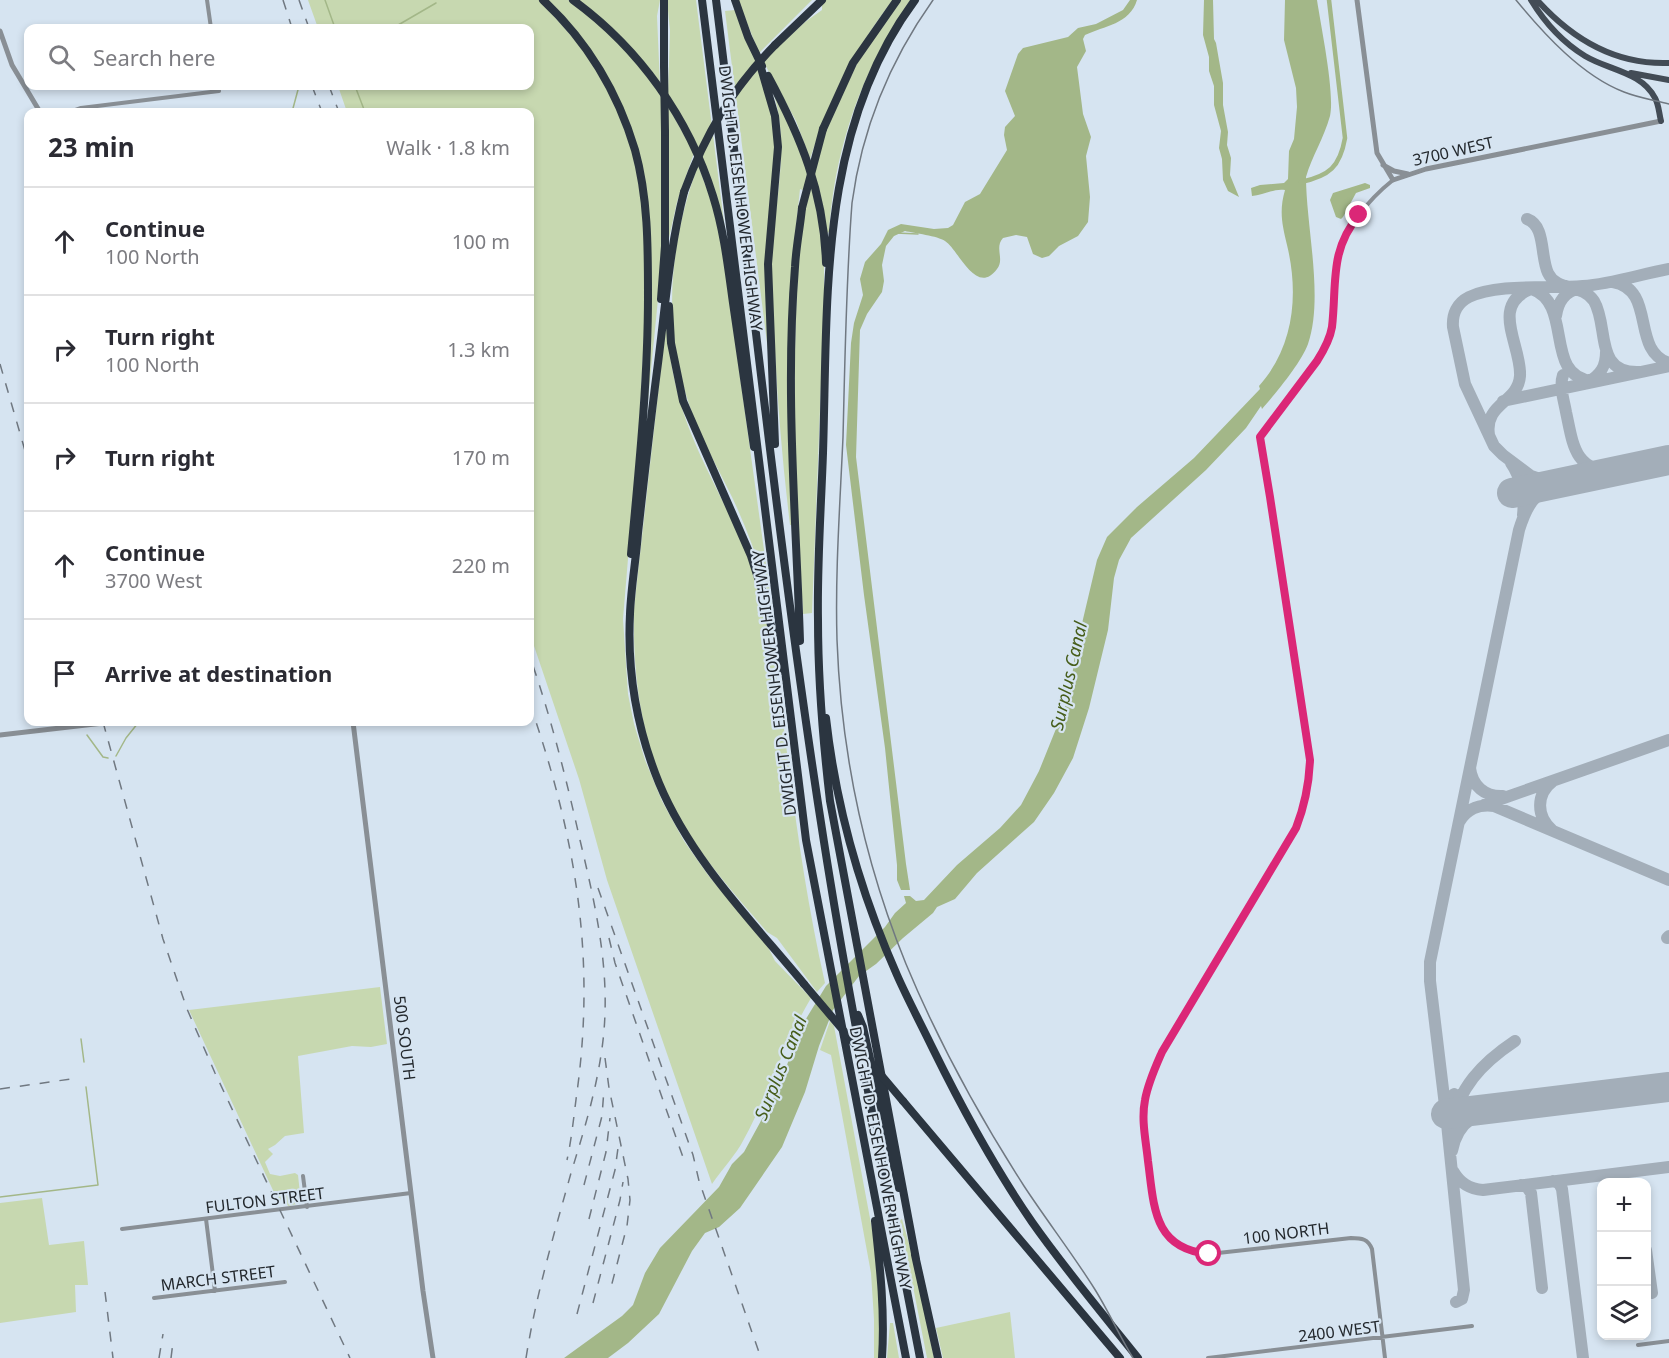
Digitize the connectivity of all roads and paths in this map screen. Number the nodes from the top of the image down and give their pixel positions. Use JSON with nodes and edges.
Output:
{"nodes":[{"id":1,"x":207,"y":0,"type":"edge"},
{"id":2,"x":543,"y":0,"type":"edge"},
{"id":3,"x":573,"y":0,"type":"edge"},
{"id":4,"x":664,"y":0,"type":"edge"},
{"id":5,"x":702,"y":0,"type":"edge"},
{"id":6,"x":716,"y":0,"type":"edge"},
{"id":7,"x":735,"y":0,"type":"edge"},
{"id":8,"x":822,"y":0,"type":"edge"},
{"id":9,"x":897,"y":0,"type":"edge"},
{"id":10,"x":915,"y":0,"type":"edge"},
{"id":11,"x":1357,"y":0,"type":"edge"},
{"id":12,"x":1531,"y":0,"type":"edge"},
{"id":13,"x":1538,"y":0,"type":"edge"},
{"id":14,"x":210,"y":24,"type":"edge"},
{"id":15,"x":0,"y":31,"type":"edge"},
{"id":16,"x":759,"y":61,"type":"junction"},
{"id":17,"x":1669,"y":63,"type":"edge"},
{"id":18,"x":1621,"y":72,"type":"junction"},
{"id":19,"x":1669,"y":80,"type":"edge"},
{"id":20,"x":24,"y":85,"type":"edge"},
{"id":21,"x":27,"y":90,"type":"edge"},
{"id":22,"x":219,"y":90,"type":"edge"},
{"id":23,"x":38,"y":108,"type":"edge"},
{"id":24,"x":81,"y":108,"type":"edge"},
{"id":25,"x":1669,"y":119,"type":"edge"},
{"id":26,"x":1661,"y":121,"type":"junction"},
{"id":27,"x":1382,"y":164,"type":"junction"},
{"id":28,"x":1409,"y":174,"type":"junction"},
{"id":29,"x":1394,"y":180,"type":"junction"},
{"id":30,"x":668,"y":287,"type":"junction"},
{"id":31,"x":828,"y":309,"type":"junction"},
{"id":32,"x":653,"y":399,"type":"junction"},
{"id":33,"x":1260,"y":437,"type":"joint"},
{"id":34,"x":764,"y":490,"type":"junction"},
{"id":35,"x":778,"y":509,"type":"junction"},
{"id":36,"x":818,"y":619,"type":"junction"},
{"id":37,"x":630,"y":650,"type":"junction"},
{"id":38,"x":802,"y":687,"type":"junction"},
{"id":39,"x":78,"y":726,"type":"edge"},
{"id":40,"x":353,"y":726,"type":"edge"},
{"id":41,"x":792,"y":727,"type":"junction"},
{"id":42,"x":0,"y":735,"type":"edge"},
{"id":43,"x":851,"y":997,"type":"junction"},
{"id":44,"x":867,"y":1157,"type":"junction"},
{"id":45,"x":303,"y":1176,"type":"dead end"},
{"id":46,"x":411,"y":1193,"type":"junction"},
{"id":47,"x":307,"y":1206,"type":"junction"},
{"id":48,"x":206,"y":1219,"type":"junction"},
{"id":49,"x":122,"y":1229,"type":"dead end"},
{"id":50,"x":916,"y":1259,"type":"junction"},
{"id":51,"x":285,"y":1282,"type":"dead end"},
{"id":52,"x":215,"y":1292,"type":"junction"},
{"id":53,"x":154,"y":1298,"type":"dead end"},
{"id":54,"x":1472,"y":1326,"type":"dead end"},
{"id":55,"x":1382,"y":1337,"type":"junction"},
{"id":56,"x":1669,"y":1341,"type":"edge"},
{"id":57,"x":1638,"y":1345,"type":"dead end"},
{"id":58,"x":433,"y":1358,"type":"edge"},
{"id":59,"x":882,"y":1358,"type":"edge"},
{"id":60,"x":906,"y":1358,"type":"edge"},
{"id":61,"x":920,"y":1358,"type":"edge"},
{"id":62,"x":938,"y":1358,"type":"edge"},
{"id":63,"x":1120,"y":1358,"type":"edge"},
{"id":64,"x":1138,"y":1358,"type":"edge"},
{"id":65,"x":1208,"y":1358,"type":"edge"},
{"id":66,"x":1385,"y":1358,"type":"edge"}],
"edges":[{"from":1,"to":14,"type":"street"},
{"from":2,"to":37,"type":"highway"},
{"from":3,"to":34,"type":"highway"},
{"from":4,"to":32,"type":"highway","bridge":true},
{"from":5,"to":34,"type":"highway","name":"DWIGHT D. EISENHOWER HIGHWAY"},
{"from":6,"to":35,"type":"highway","name":"DWIGHT D. EISENHOWER HIGHWAY"},
{"from":7,"to":16,"type":"highway"},
{"from":8,"to":30,"type":"highway","bridge":true},
{"from":9,"to":38,"type":"highway","bridge":true},
{"from":10,"to":31,"type":"highway"},
{"from":11,"to":27,"type":"street"},
{"from":12,"to":18,"type":"main road"},
{"from":13,"to":17,"type":"main road"},
{"from":15,"to":20,"type":"street"},
{"from":16,"to":31,"type":"highway"},
{"from":16,"to":35,"type":"highway"},
{"from":18,"to":19,"type":"main road"},
{"from":18,"to":26,"type":"main road"},
{"from":21,"to":23,"type":"street"},
{"from":22,"to":24,"type":"street"},
{"from":25,"to":26,"type":"street","name":"3700 WEST"},
{"from":26,"to":28,"type":"street","name":"3700 WEST"},
{"from":27,"to":28,"type":"street"},
{"from":27,"to":29,"type":"street"},
{"from":28,"to":29,"type":"street","name":"3700 WEST"},
{"from":29,"to":33,"type":"street","name":"3700 WEST"},
{"from":30,"to":32,"type":"highway"},
{"from":30,"to":41,"type":"highway"},
{"from":31,"to":36,"type":"highway"},
{"from":32,"to":37,"type":"highway"},
{"from":33,"to":55,"type":"street","name":"100 NORTH"},
{"from":34,"to":41,"type":"highway","name":"DWIGHT D. EISENHOWER HIGHWAY"},
{"from":35,"to":38,"type":"highway","name":"DWIGHT D. EISENHOWER HIGHWAY"},
{"from":36,"to":50,"type":"highway"},
{"from":36,"to":64,"type":"highway"},
{"from":37,"to":63,"type":"highway","bridge":true},
{"from":38,"to":43,"type":"highway","name":"DWIGHT D. EISENHOWER HIGHWAY"},
{"from":39,"to":42,"type":"street"},
{"from":40,"to":46,"type":"street","name":"500 SOUTH"},
{"from":41,"to":44,"type":"highway","name":"DWIGHT D. EISENHOWER HIGHWAY"},
{"from":43,"to":50,"type":"highway"},
{"from":43,"to":61,"type":"highway","name":"DWIGHT D. EISENHOWER HIGHWAY"},
{"from":44,"to":59,"type":"highway"},
{"from":44,"to":60,"type":"highway","name":"DWIGHT D. EISENHOWER HIGHWAY"},
{"from":45,"to":47,"type":"street"},
{"from":46,"to":47,"type":"street","name":"FULTON STREET"},
{"from":46,"to":58,"type":"street","name":"500 SOUTH"},
{"from":47,"to":48,"type":"street","name":"FULTON STREET"},
{"from":48,"to":49,"type":"street","name":"FULTON STREET"},
{"from":48,"to":52,"type":"street"},
{"from":50,"to":62,"type":"highway"},
{"from":51,"to":52,"type":"street","name":"MARCH STREET"},
{"from":52,"to":53,"type":"street","name":"MARCH STREET"},
{"from":54,"to":55,"type":"street","name":"2400 WEST"},
{"from":55,"to":65,"type":"street","name":"2400 WEST"},
{"from":55,"to":66,"type":"street","name":"100 NORTH"},
{"from":56,"to":57,"type":"street"}]}
